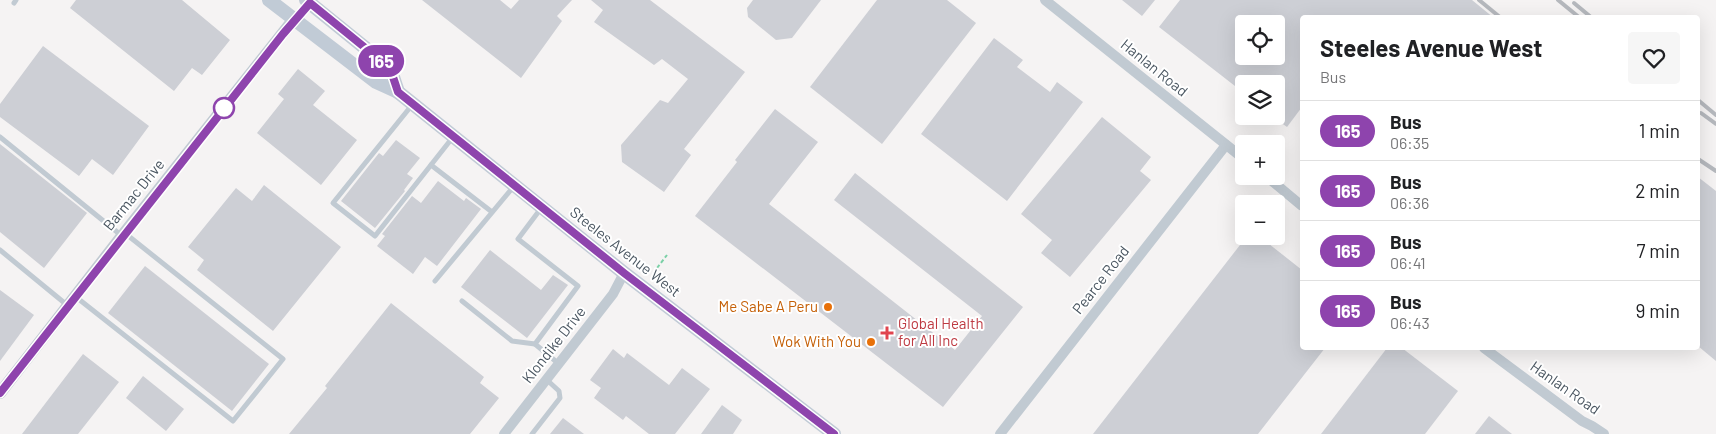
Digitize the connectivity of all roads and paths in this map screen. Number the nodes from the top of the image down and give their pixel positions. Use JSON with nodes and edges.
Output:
{"nodes":[{"id":1,"x":269,"y":0,"type":"edge"},
{"id":2,"x":1045,"y":0,"type":"edge"},
{"id":3,"x":310,"y":1,"type":"edge"},
{"id":4,"x":294,"y":19,"type":"junction"},
{"id":5,"x":398,"y":92,"type":"junction"},
{"id":6,"x":413,"y":104,"type":"junction"},
{"id":7,"x":0,"y":137,"type":"edge"},
{"id":8,"x":454,"y":137,"type":"junction"},
{"id":9,"x":1226,"y":145,"type":"junction"},
{"id":10,"x":1235,"y":152,"type":"edge"},
{"id":11,"x":431,"y":165,"type":"junction"},
{"id":12,"x":514,"y":185,"type":"junction"},
{"id":13,"x":1277,"y":185,"type":"edge"},
{"id":14,"x":1300,"y":204,"type":"edge"},
{"id":15,"x":542,"y":207,"type":"junction"},
{"id":16,"x":492,"y":212,"type":"junction"},
{"id":17,"x":123,"y":234,"type":"junction"},
{"id":18,"x":0,"y":250,"type":"edge"},
{"id":19,"x":667,"y":255,"type":"dead end"},
{"id":20,"x":657,"y":268,"type":"dead end"},
{"id":21,"x":624,"y":273,"type":"junction"},
{"id":22,"x":434,"y":281,"type":"dead end"},
{"id":23,"x":462,"y":300,"type":"dead end"},
{"id":24,"x":72,"y":301,"type":"junction"},
{"id":25,"x":535,"y":344,"type":"junction"},
{"id":26,"x":1487,"y":350,"type":"edge"},
{"id":27,"x":559,"y":364,"type":"junction"},
{"id":28,"x":546,"y":380,"type":"junction"},
{"id":29,"x":0,"y":392,"type":"edge"},
{"id":30,"x":504,"y":434,"type":"edge"},
{"id":31,"x":532,"y":434,"type":"edge"},
{"id":32,"x":834,"y":434,"type":"edge"},
{"id":33,"x":1000,"y":434,"type":"edge"},
{"id":34,"x":1604,"y":434,"type":"edge"}],
"edges":[{"from":1,"to":4,"type":"main road","name":"Steeles Avenue West"},
{"from":2,"to":9,"type":"street","name":"Hanlan Road"},
{"from":3,"to":4,"type":"main road"},
{"from":3,"to":5,"type":"main road"},
{"from":4,"to":5,"type":"main road","name":"Steeles Avenue West"},
{"from":4,"to":17,"type":"street","name":"Barmac Drive"},
{"from":5,"to":6,"type":"main road","name":"Steeles Avenue West"},
{"from":6,"to":8,"type":"main road","name":"Steeles Avenue West"},
{"from":6,"to":11,"type":"lane"},
{"from":7,"to":17,"type":"lane"},
{"from":8,"to":11,"type":"lane"},
{"from":8,"to":12,"type":"main road","name":"Steeles Avenue West"},
{"from":9,"to":10,"type":"street","name":"Hanlan Road"},
{"from":9,"to":33,"type":"street","name":"Pearce Road"},
{"from":11,"to":16,"type":"lane"},
{"from":12,"to":15,"type":"main road","name":"Steeles Avenue West"},
{"from":12,"to":16,"type":"lane"},
{"from":13,"to":14,"type":"street"},
{"from":15,"to":21,"type":"main road","name":"Steeles Avenue West"},
{"from":15,"to":25,"type":"lane"},
{"from":16,"to":22,"type":"lane"},
{"from":17,"to":24,"type":"street","name":"Barmac Drive"},
{"from":17,"to":24,"type":"lane"},
{"from":18,"to":24,"type":"lane"},
{"from":19,"to":20,"type":"path"},
{"from":21,"to":27,"type":"street","name":"Klondike Drive"},
{"from":21,"to":32,"type":"main road","name":"Steeles Avenue West"},
{"from":23,"to":25,"type":"lane"},
{"from":24,"to":29,"type":"street","name":"Barmac Drive"},
{"from":25,"to":27,"type":"lane"},
{"from":26,"to":34,"type":"street","name":"Hanlan Road"},
{"from":27,"to":28,"type":"street","name":"Klondike Drive"},
{"from":28,"to":30,"type":"street","name":"Klondike Drive"},
{"from":28,"to":31,"type":"lane"}]}
